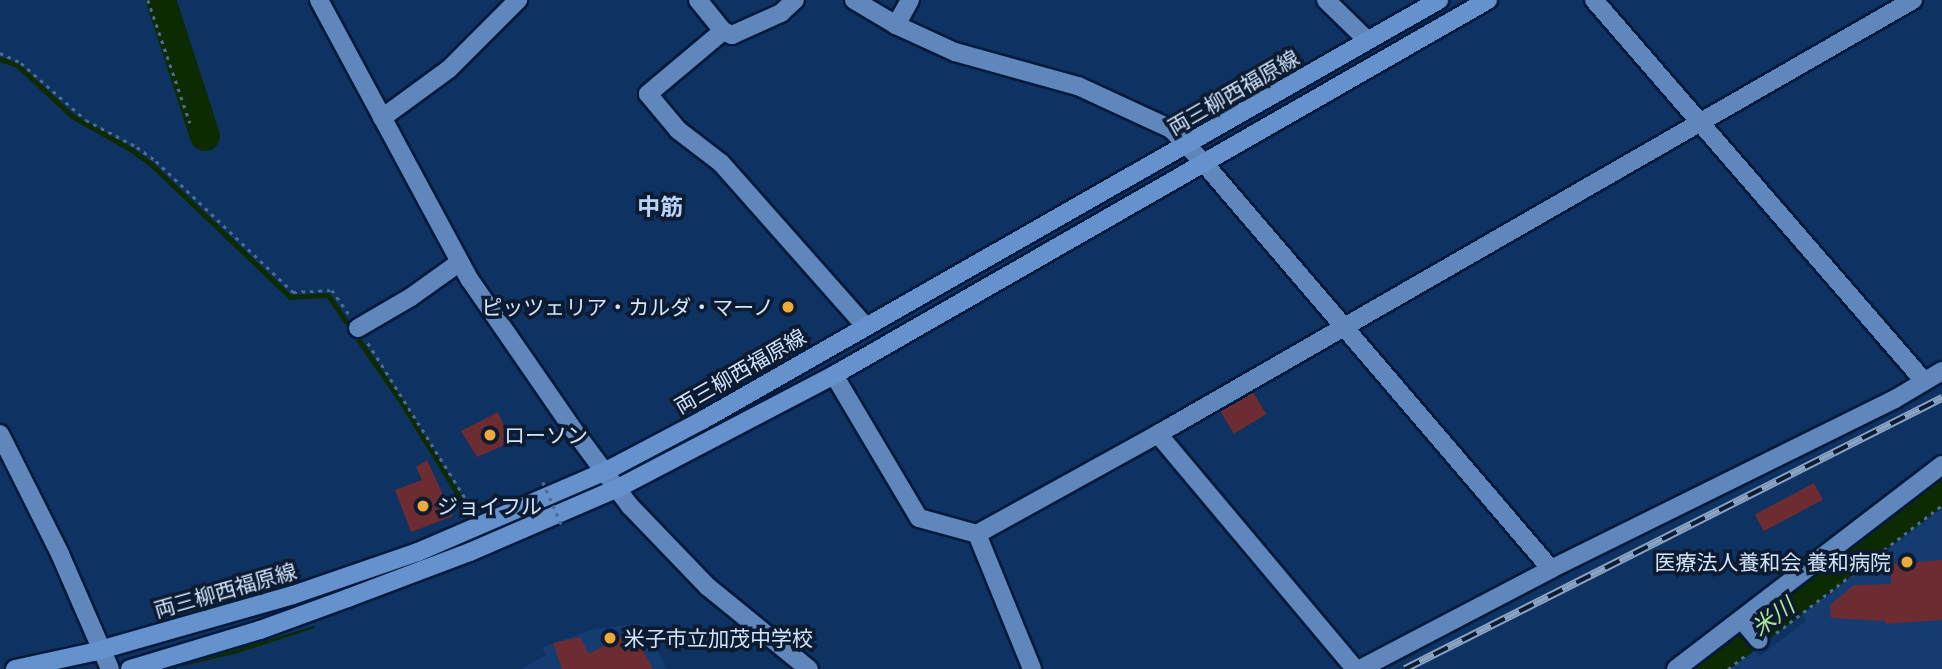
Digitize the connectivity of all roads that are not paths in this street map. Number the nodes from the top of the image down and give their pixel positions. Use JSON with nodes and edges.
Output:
{"nodes":[{"id":1,"x":320,"y":0,"type":"edge"},
{"id":2,"x":518,"y":0,"type":"edge"},
{"id":3,"x":698,"y":0,"type":"edge"},
{"id":4,"x":795,"y":0,"type":"edge"},
{"id":5,"x":854,"y":0,"type":"edge"},
{"id":6,"x":910,"y":0,"type":"edge"},
{"id":7,"x":1326,"y":0,"type":"edge"},
{"id":8,"x":1440,"y":0,"type":"edge"},
{"id":9,"x":1488,"y":0,"type":"edge"},
{"id":10,"x":1594,"y":0,"type":"edge"},
{"id":11,"x":1913,"y":0,"type":"edge"},
{"id":12,"x":896,"y":25,"type":"junction"},
{"id":13,"x":723,"y":31,"type":"junction"},
{"id":14,"x":1367,"y":40,"type":"junction"},
{"id":15,"x":382,"y":118,"type":"junction"},
{"id":16,"x":1700,"y":120,"type":"junction"},
{"id":17,"x":1186,"y":145,"type":"junction"},
{"id":18,"x":1203,"y":162,"type":"junction"},
{"id":19,"x":460,"y":262,"type":"junction"},
{"id":20,"x":865,"y":326,"type":"junction"},
{"id":21,"x":1342,"y":327,"type":"junction"},
{"id":22,"x":358,"y":328,"type":"road end"},
{"id":23,"x":1942,"y":372,"type":"edge"},
{"id":24,"x":834,"y":375,"type":"junction"},
{"id":25,"x":1924,"y":381,"type":"junction"},
{"id":26,"x":0,"y":434,"type":"edge"},
{"id":27,"x":1158,"y":434,"type":"junction"},
{"id":28,"x":1942,"y":466,"type":"edge"},
{"id":29,"x":606,"y":471,"type":"junction"},
{"id":30,"x":618,"y":488,"type":"junction"},
{"id":31,"x":977,"y":534,"type":"junction"},
{"id":32,"x":1551,"y":569,"type":"junction"},
{"id":33,"x":1744,"y":623,"type":"junction"},
{"id":34,"x":1760,"y":642,"type":"road end"},
{"id":35,"x":102,"y":649,"type":"junction"},
{"id":36,"x":15,"y":669,"type":"edge"},
{"id":37,"x":110,"y":669,"type":"edge"},
{"id":38,"x":130,"y":669,"type":"edge"},
{"id":39,"x":809,"y":669,"type":"edge"},
{"id":40,"x":1032,"y":669,"type":"edge"},
{"id":41,"x":1358,"y":669,"type":"edge"},
{"id":42,"x":1676,"y":669,"type":"edge"}],
"edges":[{"from":1,"to":15,"type":"street"},
{"from":2,"to":15,"type":"street"},
{"from":3,"to":13,"type":"street"},
{"from":4,"to":13,"type":"street"},
{"from":5,"to":12,"type":"street"},
{"from":6,"to":12,"type":"street"},
{"from":7,"to":14,"type":"street"},
{"from":8,"to":14,"type":"main road","name":"両三柳西福原線"},
{"from":9,"to":18,"type":"main road"},
{"from":10,"to":16,"type":"street"},
{"from":11,"to":16,"type":"street"},
{"from":12,"to":17,"type":"street"},
{"from":13,"to":20,"type":"street"},
{"from":14,"to":17,"type":"main road","name":"両三柳西福原線"},
{"from":15,"to":19,"type":"street"},
{"from":16,"to":21,"type":"street"},
{"from":16,"to":25,"type":"street"},
{"from":17,"to":18,"type":"street"},
{"from":17,"to":20,"type":"main road","name":"両三柳西福原線"},
{"from":18,"to":21,"type":"street"},
{"from":18,"to":24,"type":"main road"},
{"from":19,"to":22,"type":"street"},
{"from":19,"to":29,"type":"street"},
{"from":20,"to":29,"type":"main road","name":"両三柳西福原線"},
{"from":21,"to":27,"type":"street"},
{"from":21,"to":32,"type":"street"},
{"from":23,"to":25,"type":"street"},
{"from":24,"to":30,"type":"main road"},
{"from":24,"to":31,"type":"street"},
{"from":25,"to":32,"type":"street"},
{"from":26,"to":35,"type":"street"},
{"from":27,"to":31,"type":"street"},
{"from":27,"to":41,"type":"street"},
{"from":28,"to":33,"type":"street"},
{"from":29,"to":30,"type":"street"},
{"from":29,"to":35,"type":"main road","name":"両三柳西福原線"},
{"from":30,"to":38,"type":"main road"},
{"from":30,"to":39,"type":"street"},
{"from":31,"to":40,"type":"street"},
{"from":32,"to":41,"type":"street"},
{"from":33,"to":34,"type":"street"},
{"from":33,"to":42,"type":"street"},
{"from":35,"to":36,"type":"main road","name":"両三柳西福原線"},
{"from":35,"to":37,"type":"street"}]}
